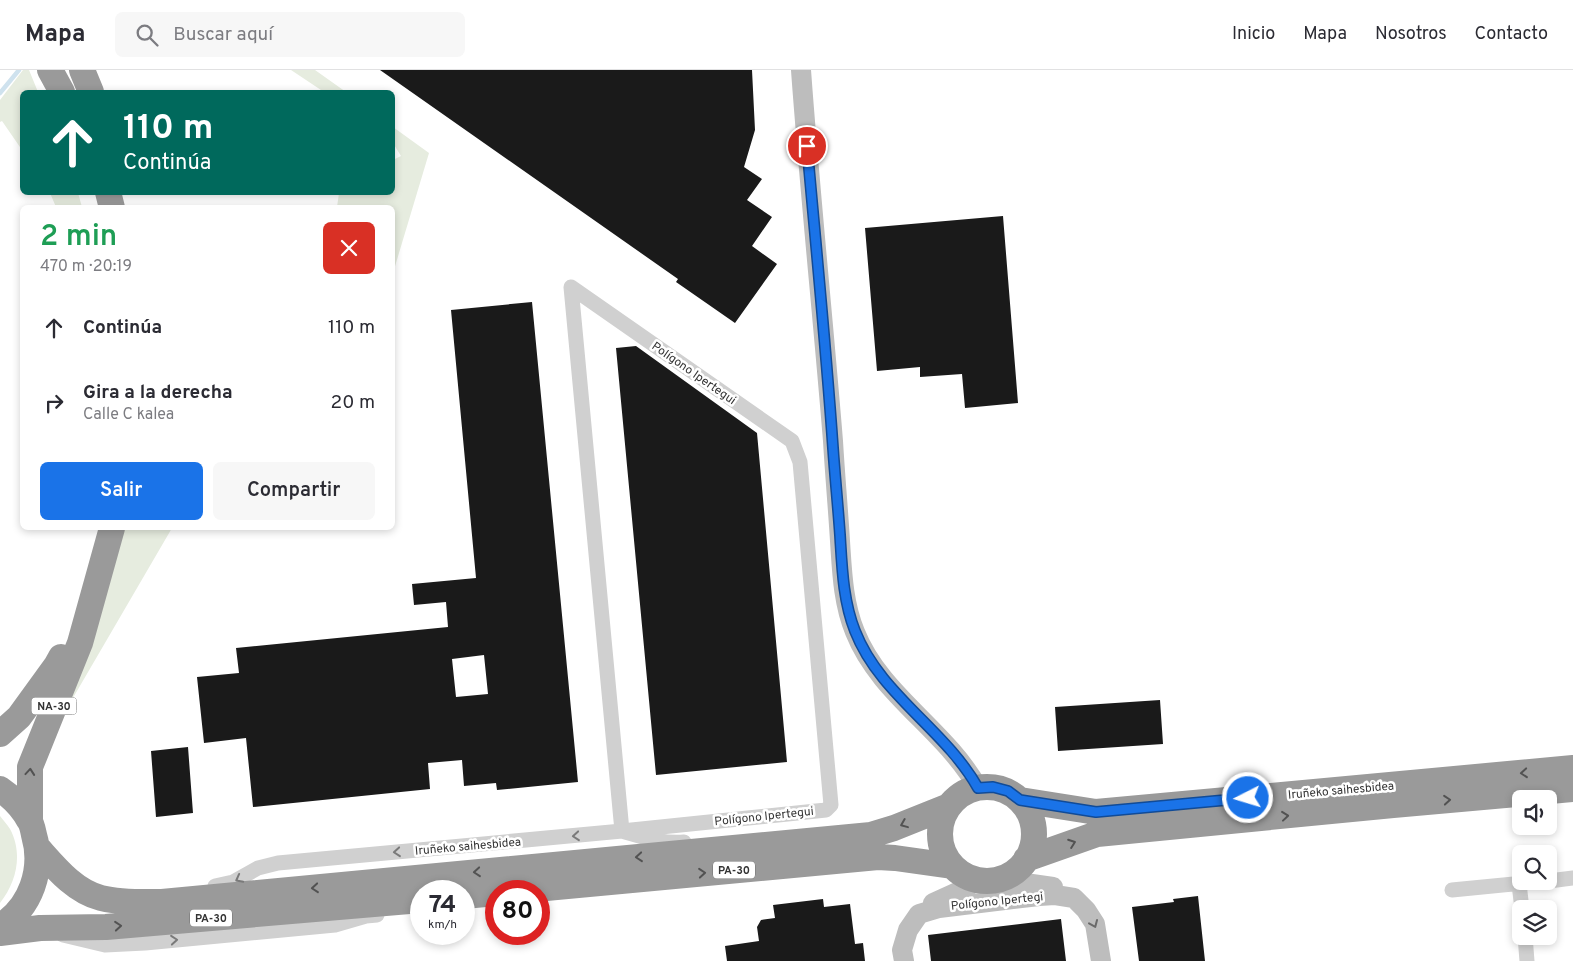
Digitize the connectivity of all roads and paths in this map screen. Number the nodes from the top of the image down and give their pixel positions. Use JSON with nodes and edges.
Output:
{"nodes":[{"id":1,"x":50,"y":70,"type":"edge"},
{"id":2,"x":801,"y":70,"type":"edge"},
{"id":3,"x":76,"y":84,"type":"edge"},
{"id":4,"x":111,"y":530,"type":"edge"},
{"id":5,"x":94,"y":594,"type":"junction"},
{"id":6,"x":0,"y":734,"type":"edge"},
{"id":7,"x":1573,"y":768,"type":"edge"},
{"id":8,"x":978,"y":788,"type":"junction"},
{"id":9,"x":0,"y":789,"type":"edge"},
{"id":10,"x":1573,"y":789,"type":"edge"},
{"id":11,"x":1020,"y":800,"type":"junction"},
{"id":12,"x":949,"y":806,"type":"junction"},
{"id":13,"x":30,"y":821,"type":"junction"},
{"id":14,"x":622,"y":832,"type":"junction"},
{"id":15,"x":780,"y":844,"type":"junction"},
{"id":16,"x":38,"y":848,"type":"junction"},
{"id":17,"x":1026,"y":859,"type":"junction"},
{"id":18,"x":952,"y":866,"type":"junction"},
{"id":19,"x":1004,"y":878,"type":"junction"},
{"id":20,"x":1573,"y":878,"type":"edge"},
{"id":21,"x":976,"y":880,"type":"junction"},
{"id":22,"x":1557,"y":880,"type":"edge"},
{"id":23,"x":1512,"y":885,"type":"edge"},
{"id":24,"x":550,"y":888,"type":"edge"},
{"id":25,"x":1452,"y":890,"type":"dead end"},
{"id":26,"x":1074,"y":898,"type":"junction"},
{"id":27,"x":410,"y":901,"type":"edge"},
{"id":28,"x":162,"y":902,"type":"junction"},
{"id":29,"x":919,"y":914,"type":"junction"},
{"id":30,"x":0,"y":926,"type":"edge"},
{"id":31,"x":0,"y":933,"type":"edge"},
{"id":32,"x":1526,"y":945,"type":"edge"},
{"id":33,"x":904,"y":961,"type":"edge"},
{"id":34,"x":1102,"y":961,"type":"edge"},
{"id":35,"x":1527,"y":961,"type":"edge"}],
"edges":[{"from":1,"to":3,"type":"highway"},
{"from":2,"to":8,"type":"street"},
{"from":4,"to":5,"type":"highway","number":"NA-30"},
{"from":5,"to":6,"type":"highway","number":"NA-30"},
{"from":13,"to":5,"type":"highway","number":"NA-30","one_way":true},
{"from":7,"to":11,"type":"highway","name":"Iruñeko saihesbidea","one_way":true},
{"from":8,"to":11,"type":"highway"},
{"from":8,"to":12,"type":"highway","number":"PA-30"},
{"from":9,"to":13,"type":"highway","number":"PA-30"},
{"from":17,"to":10,"type":"highway","name":"Iruñeko saihesbidea","one_way":true},
{"from":11,"to":17,"type":"highway"},
{"from":12,"to":15,"type":"highway","name":"Iruñeko saihesbidea","number":"PA-30","one_way":true},
{"from":12,"to":18,"type":"highway"},
{"from":13,"to":16,"type":"highway","number":"PA-30"},
{"from":14,"to":14,"type":"street","name":"Polígono Ipertegui"},
{"from":14,"to":15,"type":"street","name":"Iruñeko saihesbidea"},
{"from":14,"to":28,"type":"street","name":"Iruñeko saihesbidea","one_way":true},
{"from":15,"to":28,"type":"highway","name":"Iruñeko saihesbidea","number":"PA-30","one_way":true},
{"from":16,"to":28,"type":"highway","name":"Iruñeko saihesbidea","number":"PA-30"},
{"from":16,"to":30,"type":"highway","number":"PA-30"},
{"from":17,"to":19,"type":"highway"},
{"from":18,"to":21,"type":"highway","number":"PA-30"},
{"from":24,"to":18,"type":"highway","number":"PA-30","one_way":true},
{"from":19,"to":21,"type":"highway"},
{"from":19,"to":26,"type":"street","name":"Polígono Ipertegi"},
{"from":20,"to":22,"type":"street"},
{"from":21,"to":29,"type":"street","name":"Polígono Ipertegi"},
{"from":23,"to":25,"type":"street"},
{"from":26,"to":29,"type":"street","name":"Polígono Ipertegi"},
{"from":26,"to":34,"type":"street","name":"Polígono Ipertegi","one_way":true},
{"from":31,"to":27,"type":"highway","number":"PA-30","one_way":true},
{"from":29,"to":33,"type":"street","name":"Polígono Ipertegi"},
{"from":32,"to":35,"type":"street"}]}
